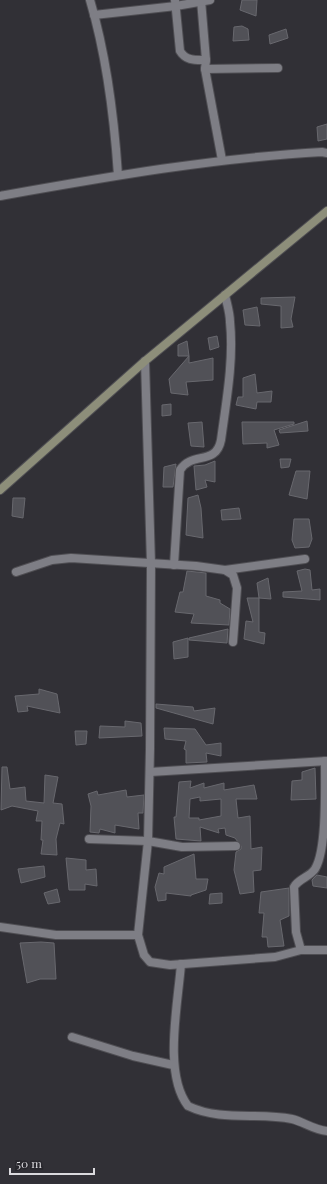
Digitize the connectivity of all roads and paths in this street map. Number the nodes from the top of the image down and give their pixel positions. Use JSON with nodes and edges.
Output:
{"nodes":[{"id":1,"x":90,"y":0,"type":"edge"},
{"id":2,"x":204,"y":0,"type":"edge"},
{"id":3,"x":176,"y":3,"type":"edge"},
{"id":4,"x":94,"y":15,"type":"junction"},
{"id":5,"x":205,"y":64,"type":"junction"},
{"id":6,"x":278,"y":68,"type":"dead end"},
{"id":7,"x":327,"y":153,"type":"edge"},
{"id":8,"x":222,"y":160,"type":"junction"},
{"id":9,"x":118,"y":175,"type":"junction"},
{"id":10,"x":0,"y":196,"type":"edge"},
{"id":11,"x":327,"y":211,"type":"edge"},
{"id":12,"x":225,"y":295,"type":"junction"},
{"id":13,"x":145,"y":361,"type":"junction"},
{"id":14,"x":0,"y":490,"type":"edge"},
{"id":15,"x":305,"y":559,"type":"dead end"},
{"id":16,"x":151,"y":564,"type":"junction"},
{"id":17,"x":174,"y":565,"type":"junction"},
{"id":18,"x":225,"y":570,"type":"junction"},
{"id":19,"x":16,"y":572,"type":"dead end"},
{"id":20,"x":232,"y":642,"type":"dead end"},
{"id":21,"x":326,"y":761,"type":"edge"},
{"id":22,"x":150,"y":772,"type":"junction"},
{"id":23,"x":89,"y":839,"type":"dead end"},
{"id":24,"x":148,"y":841,"type":"junction"},
{"id":25,"x":236,"y":846,"type":"dead end"},
{"id":26,"x":0,"y":927,"type":"edge"},
{"id":27,"x":138,"y":935,"type":"junction"},
{"id":28,"x":301,"y":950,"type":"junction"},
{"id":29,"x":327,"y":950,"type":"edge"},
{"id":30,"x":181,"y":964,"type":"junction"},
{"id":31,"x":72,"y":1037,"type":"dead end"},
{"id":32,"x":173,"y":1065,"type":"junction"},
{"id":33,"x":327,"y":1131,"type":"edge"}],
"edges":[{"from":1,"to":4,"type":"street"},
{"from":2,"to":3,"type":"street"},
{"from":2,"to":5,"type":"street"},
{"from":3,"to":4,"type":"street"},
{"from":3,"to":5,"type":"street"},
{"from":4,"to":9,"type":"street"},
{"from":5,"to":6,"type":"street"},
{"from":5,"to":8,"type":"street"},
{"from":7,"to":8,"type":"street"},
{"from":8,"to":9,"type":"street"},
{"from":9,"to":10,"type":"street"},
{"from":11,"to":12,"type":"main road"},
{"from":12,"to":13,"type":"main road"},
{"from":12,"to":17,"type":"street"},
{"from":13,"to":14,"type":"main road"},
{"from":13,"to":16,"type":"street"},
{"from":15,"to":18,"type":"street"},
{"from":16,"to":17,"type":"street"},
{"from":16,"to":19,"type":"street"},
{"from":16,"to":22,"type":"street"},
{"from":17,"to":18,"type":"street"},
{"from":18,"to":20,"type":"street"},
{"from":21,"to":22,"type":"street"},
{"from":21,"to":28,"type":"street"},
{"from":22,"to":24,"type":"street"},
{"from":23,"to":24,"type":"street"},
{"from":24,"to":25,"type":"street"},
{"from":24,"to":27,"type":"street"},
{"from":26,"to":27,"type":"street"},
{"from":27,"to":30,"type":"street"},
{"from":28,"to":29,"type":"street"},
{"from":28,"to":30,"type":"street"},
{"from":30,"to":32,"type":"street"},
{"from":31,"to":32,"type":"street"},
{"from":32,"to":33,"type":"street"}]}
